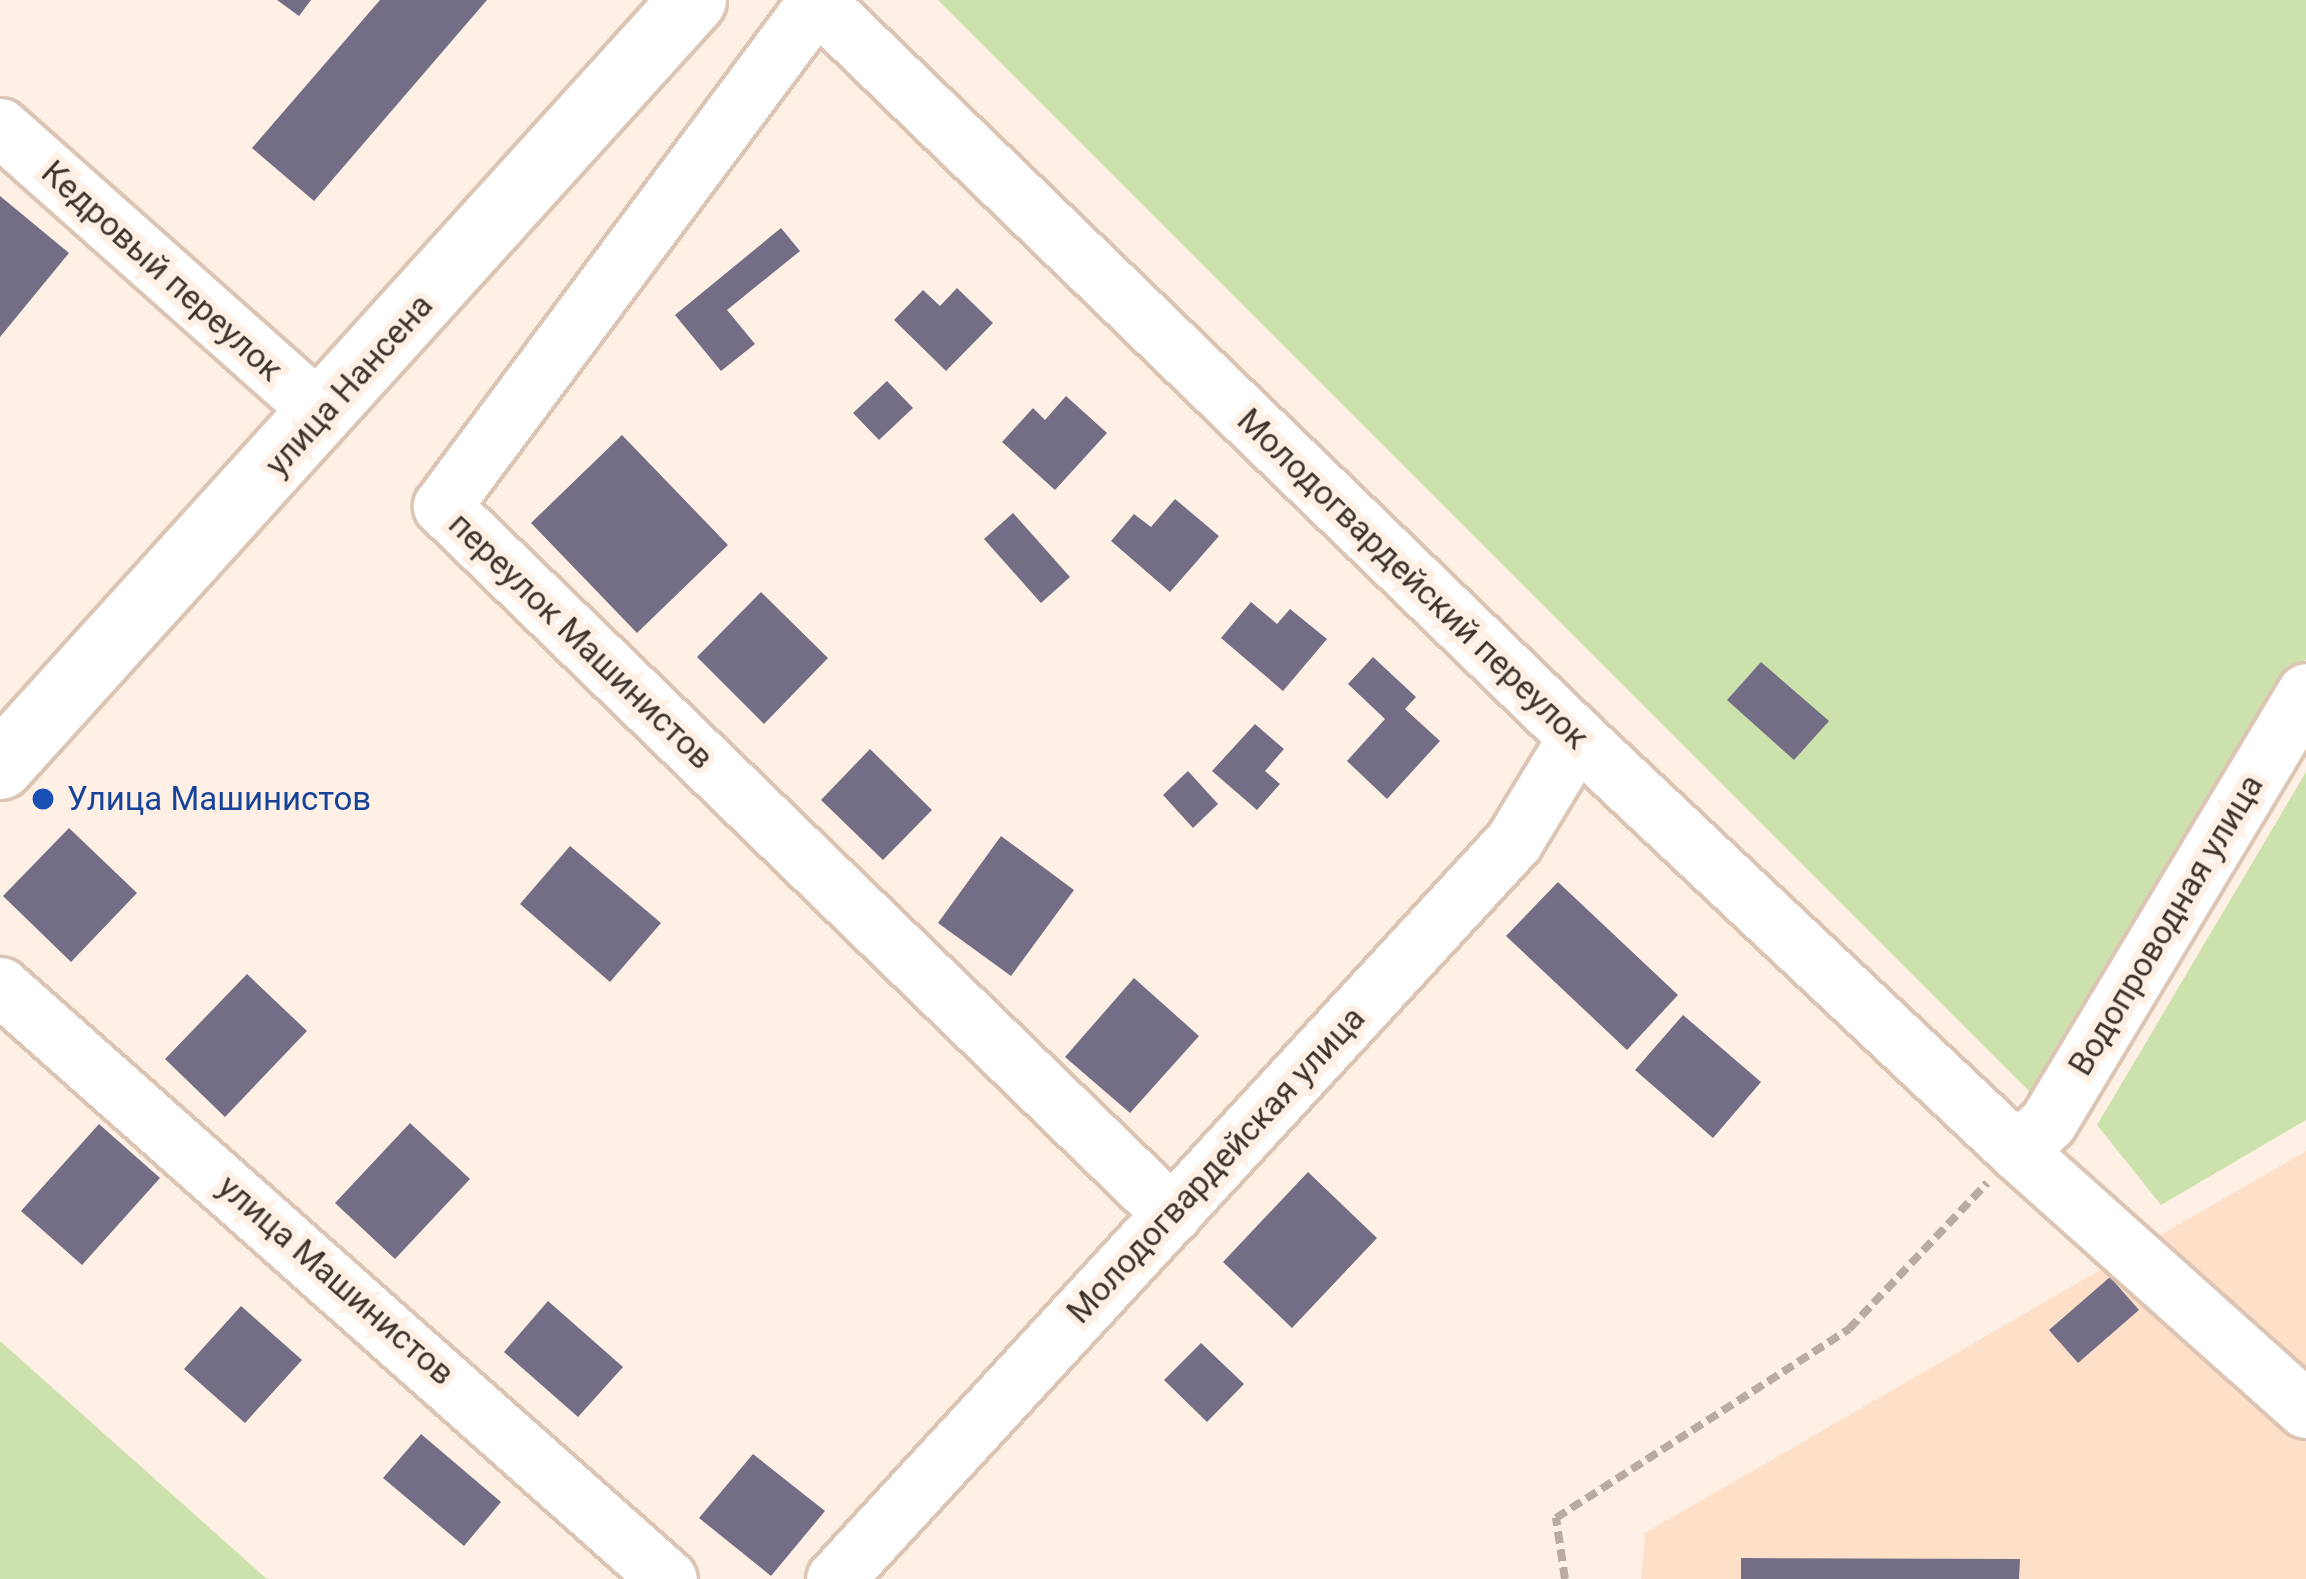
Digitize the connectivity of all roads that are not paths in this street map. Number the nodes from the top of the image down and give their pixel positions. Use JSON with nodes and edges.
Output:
{"nodes":[{"id":1,"x":693,"y":0,"type":"edge"},
{"id":2,"x":816,"y":1,"type":"edge"},
{"id":3,"x":0,"y":127,"type":"edge"},
{"id":4,"x":323,"y":414,"type":"junction"},
{"id":5,"x":2306,"y":692,"type":"edge"},
{"id":6,"x":1576,"y":737,"type":"junction"},
{"id":7,"x":0,"y":766,"type":"edge"},
{"id":8,"x":0,"y":986,"type":"edge"},
{"id":9,"x":2017,"y":1151,"type":"junction"},
{"id":10,"x":1172,"y":1214,"type":"junction"},
{"id":11,"x":2306,"y":1409,"type":"edge"},
{"id":12,"x":668,"y":1579,"type":"edge"},
{"id":13,"x":836,"y":1579,"type":"edge"}],
"edges":[{"from":1,"to":4,"type":"main road","name":"улица Нансена"},
{"from":2,"to":6,"type":"street","name":"Молодогвардейский переулок"},
{"from":2,"to":10,"type":"street","name":"переулок Машинистов"},
{"from":3,"to":4,"type":"street","name":"Кедровый переулок"},
{"from":4,"to":7,"type":"main road","name":"улица Нансена"},
{"from":5,"to":9,"type":"street","name":"Водопроводная улица"},
{"from":6,"to":9,"type":"street","name":"Молодогвардейский переулок"},
{"from":6,"to":10,"type":"street","name":"Молодогвардейская улица"},
{"from":8,"to":12,"type":"street","name":"улица Машинистов"},
{"from":9,"to":11,"type":"street","name":"Молодогвардейский переулок"},
{"from":10,"to":13,"type":"street","name":"Молодогвардейская улица"}]}
